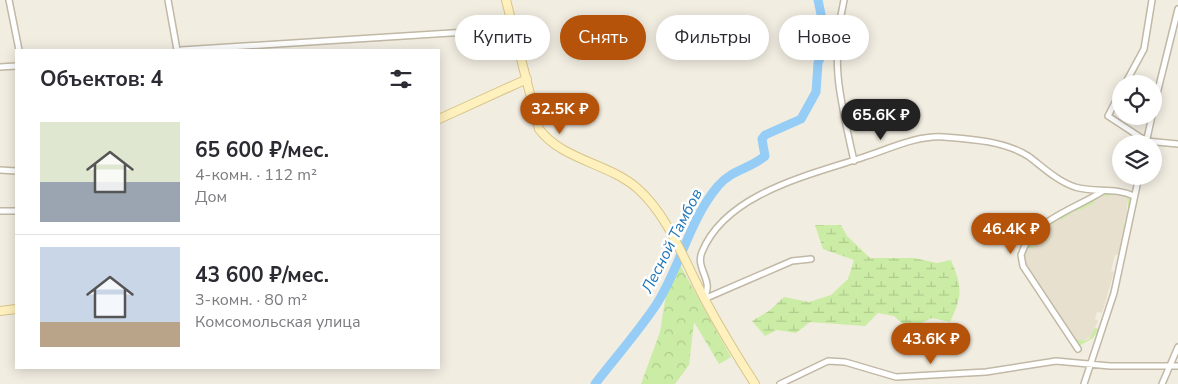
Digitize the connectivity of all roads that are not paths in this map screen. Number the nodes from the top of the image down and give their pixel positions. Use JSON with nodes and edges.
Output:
{"nodes":[{"id":1,"x":9,"y":0,"type":"edge"},
{"id":2,"x":168,"y":0,"type":"edge"},
{"id":3,"x":506,"y":0,"type":"edge"},
{"id":4,"x":844,"y":0,"type":"edge"},
{"id":5,"x":1152,"y":0,"type":"edge"},
{"id":6,"x":1178,"y":9,"type":"edge"},
{"id":7,"x":510,"y":15,"type":"edge"},
{"id":8,"x":455,"y":34,"type":"edge"},
{"id":9,"x":283,"y":47,"type":"edge"},
{"id":10,"x":19,"y":49,"type":"edge"},
{"id":11,"x":177,"y":49,"type":"edge"},
{"id":12,"x":215,"y":49,"type":"edge"},
{"id":13,"x":522,"y":60,"type":"edge"},
{"id":14,"x":15,"y":66,"type":"edge"},
{"id":15,"x":0,"y":67,"type":"edge"},
{"id":16,"x":1130,"y":75,"type":"edge"},
{"id":17,"x":1162,"y":75,"type":"edge"},
{"id":18,"x":527,"y":79,"type":"junction"},
{"id":19,"x":1112,"y":108,"type":"edge"},
{"id":20,"x":1112,"y":119,"type":"edge"},
{"id":21,"x":440,"y":120,"type":"edge"},
{"id":22,"x":1121,"y":125,"type":"edge"},
{"id":23,"x":1136,"y":135,"type":"edge"},
{"id":24,"x":1162,"y":143,"type":"edge"},
{"id":25,"x":1178,"y":144,"type":"edge"},
{"id":26,"x":854,"y":160,"type":"junction"},
{"id":27,"x":0,"y":170,"type":"edge"},
{"id":28,"x":15,"y":171,"type":"edge"},
{"id":29,"x":1137,"y":185,"type":"edge"},
{"id":30,"x":1103,"y":190,"type":"junction"},
{"id":31,"x":1134,"y":196,"type":"junction"},
{"id":32,"x":0,"y":211,"type":"edge"},
{"id":33,"x":15,"y":211,"type":"edge"},
{"id":34,"x":811,"y":259,"type":"dead end"},
{"id":35,"x":704,"y":299,"type":"junction"},
{"id":36,"x":15,"y":309,"type":"edge"},
{"id":37,"x":0,"y":311,"type":"edge"},
{"id":38,"x":1178,"y":347,"type":"edge"},
{"id":39,"x":1078,"y":349,"type":"dead end"},
{"id":40,"x":1091,"y":365,"type":"junction"},
{"id":41,"x":1170,"y":366,"type":"junction"},
{"id":42,"x":1178,"y":366,"type":"edge"},
{"id":43,"x":755,"y":384,"type":"edge"},
{"id":44,"x":780,"y":384,"type":"edge"},
{"id":45,"x":1084,"y":384,"type":"edge"},
{"id":46,"x":1162,"y":384,"type":"edge"}],
"edges":[{"from":1,"to":10,"type":"street"},
{"from":2,"to":11,"type":"street"},
{"from":3,"to":7,"type":"street"},
{"from":4,"to":26,"type":"street"},
{"from":5,"to":16,"type":"street"},
{"from":6,"to":17,"type":"street"},
{"from":8,"to":9,"type":"street"},
{"from":9,"to":12,"type":"street"},
{"from":13,"to":18,"type":"street"},
{"from":14,"to":15,"type":"street"},
{"from":18,"to":21,"type":"street"},
{"from":18,"to":35,"type":"street"},
{"from":19,"to":20,"type":"street"},
{"from":22,"to":23,"type":"street"},
{"from":24,"to":25,"type":"street"},
{"from":26,"to":30,"type":"street"},
{"from":26,"to":35,"type":"street"},
{"from":27,"to":28,"type":"street"},
{"from":29,"to":31,"type":"street"},
{"from":30,"to":31,"type":"street"},
{"from":30,"to":39,"type":"street"},
{"from":31,"to":40,"type":"street"},
{"from":32,"to":33,"type":"street"},
{"from":34,"to":35,"type":"street"},
{"from":35,"to":43,"type":"street"},
{"from":36,"to":37,"type":"street"},
{"from":38,"to":41,"type":"street"},
{"from":40,"to":41,"type":"street"},
{"from":40,"to":44,"type":"street"},
{"from":40,"to":45,"type":"street"},
{"from":41,"to":42,"type":"street"},
{"from":41,"to":46,"type":"street"}]}
